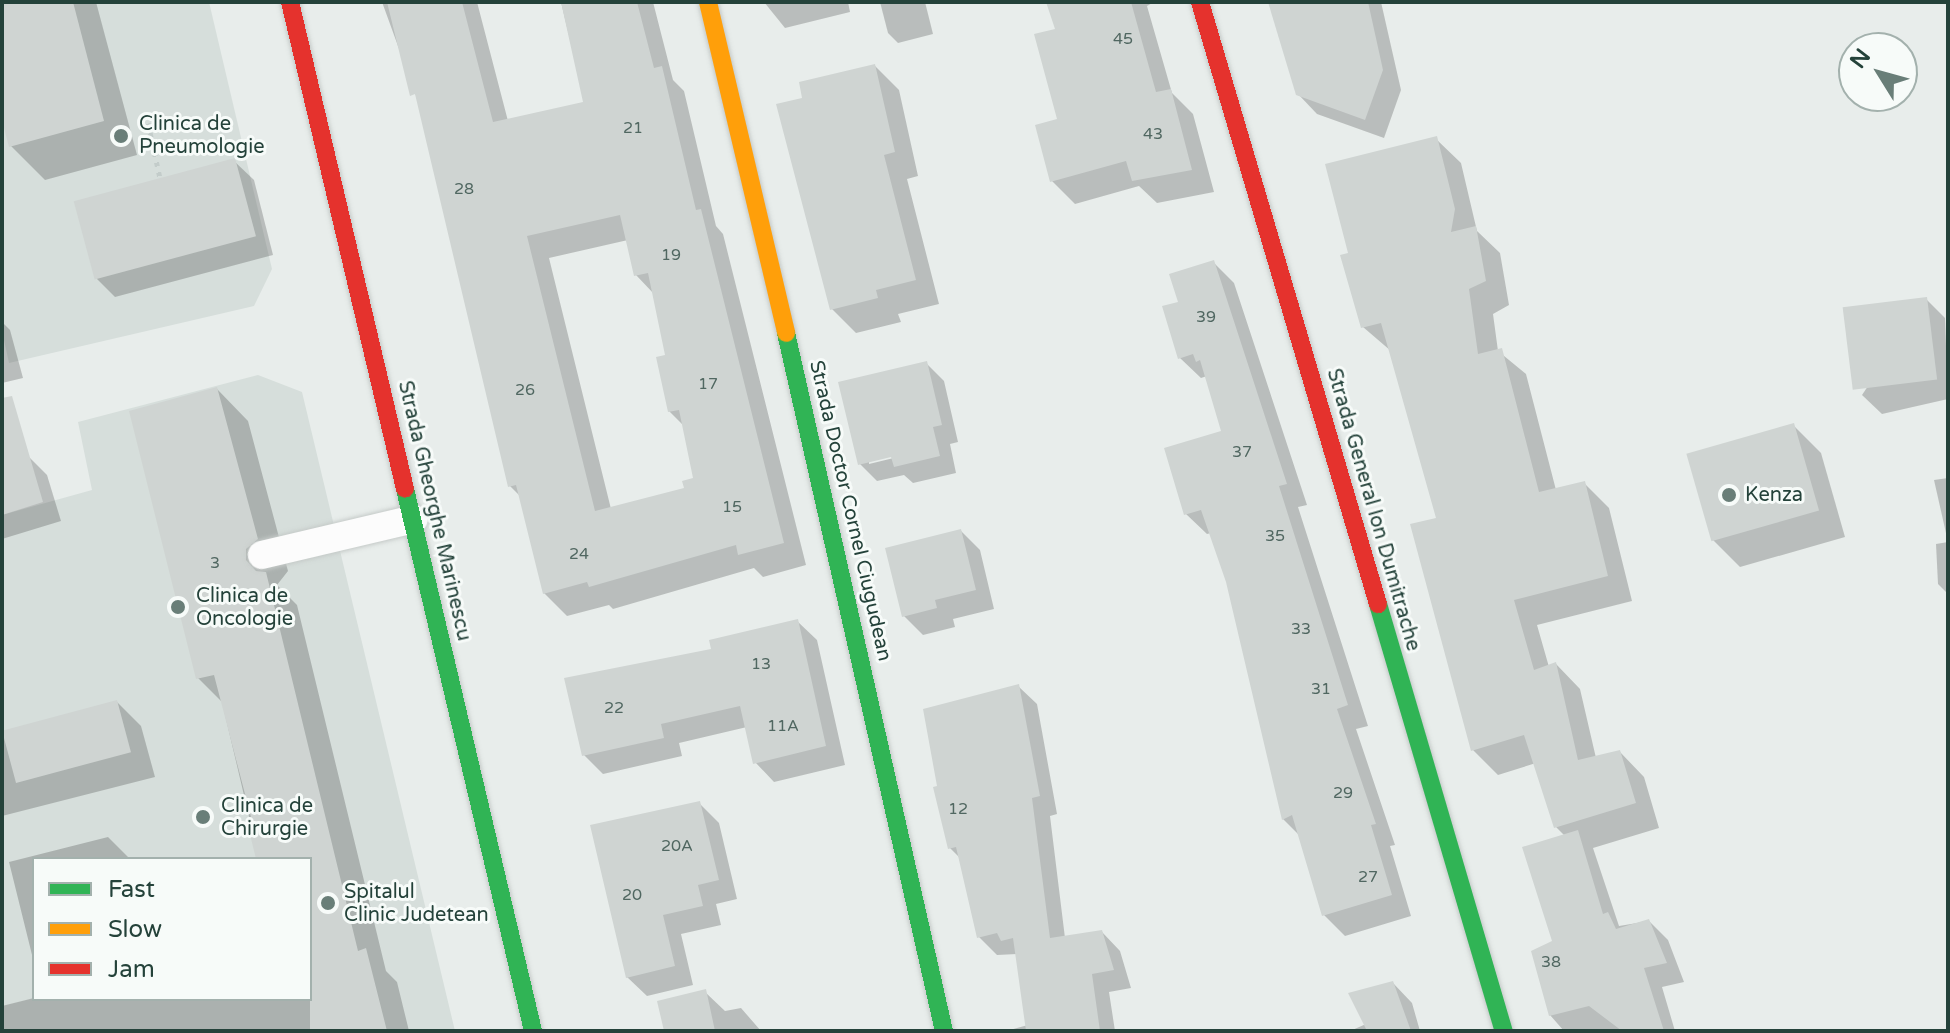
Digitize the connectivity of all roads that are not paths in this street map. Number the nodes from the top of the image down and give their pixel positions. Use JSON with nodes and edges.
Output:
{"nodes":[{"id":1,"x":290,"y":2,"type":"edge"},
{"id":2,"x":708,"y":2,"type":"edge"},
{"id":3,"x":1200,"y":2,"type":"edge"},
{"id":4,"x":414,"y":519,"type":"junction"},
{"id":5,"x":262,"y":555,"type":"dead end"},
{"id":6,"x":533,"y":1031,"type":"edge"},
{"id":7,"x":944,"y":1031,"type":"edge"},
{"id":8,"x":1504,"y":1031,"type":"edge"}],
"edges":[{"from":1,"to":4,"type":"street","name":"Strada Gheorghe Marinescu"},
{"from":2,"to":7,"type":"street","name":"Strada Doctor Cornel Ciugudean"},
{"from":3,"to":8,"type":"street","name":"Strada General Ion Dumitrache"},
{"from":4,"to":5,"type":"lane"},
{"from":4,"to":6,"type":"street","name":"Strada Gheorghe Marinescu"}]}
